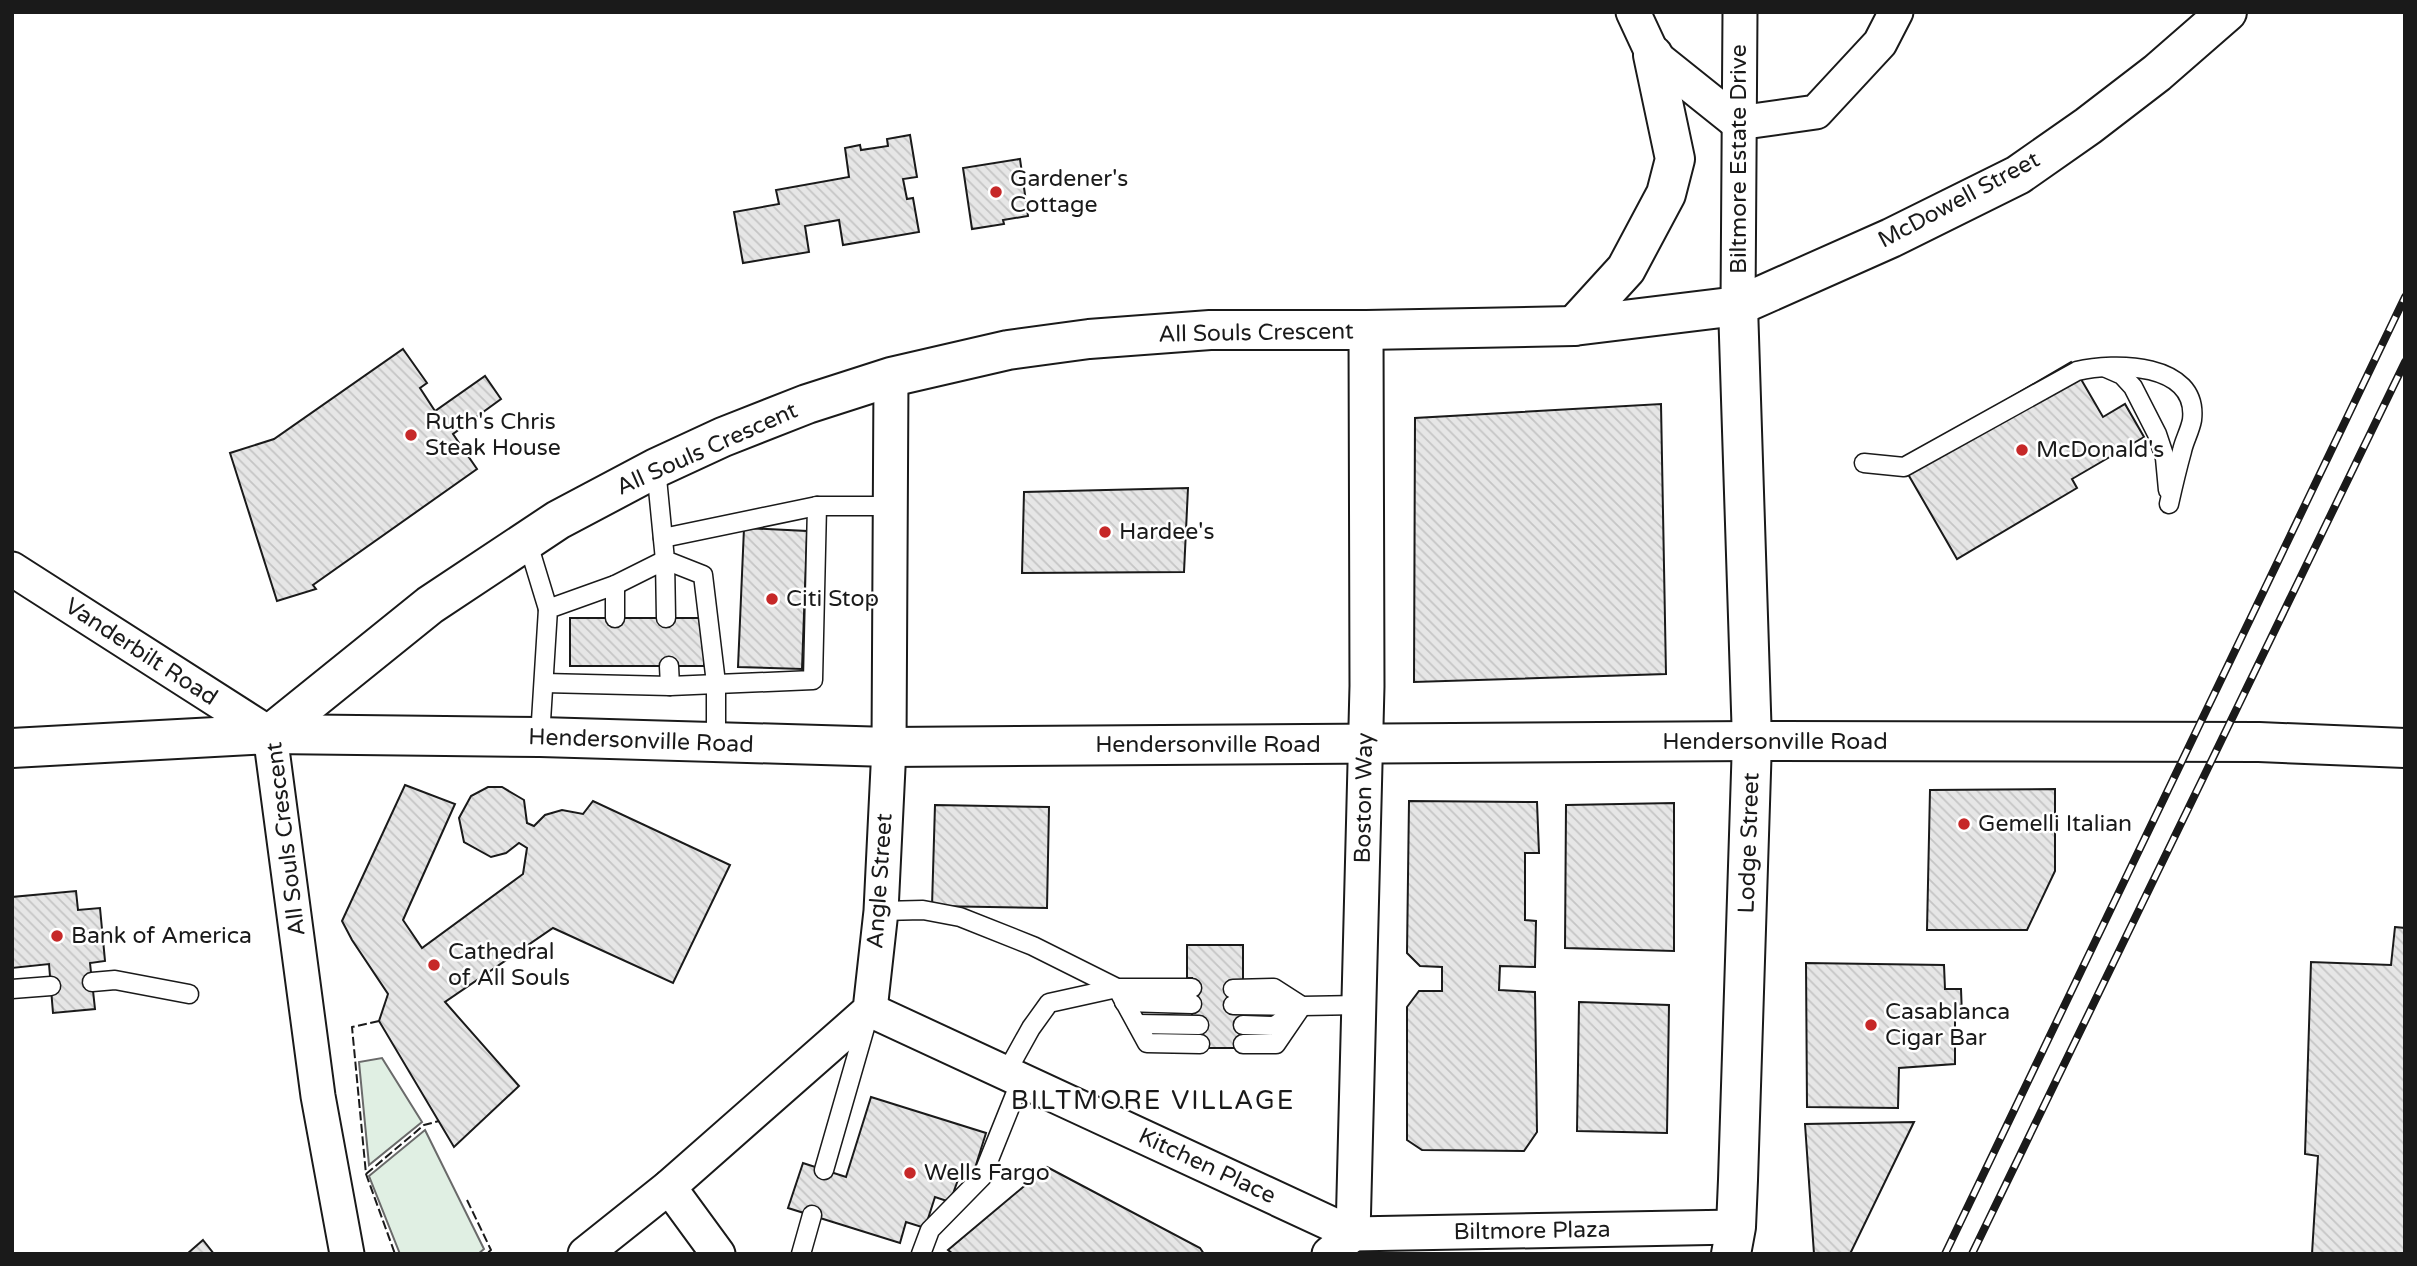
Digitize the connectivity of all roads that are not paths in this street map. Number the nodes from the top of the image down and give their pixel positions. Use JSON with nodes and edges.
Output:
{"nodes":[{"id":1,"x":1633,"y":12,"type":"edge"},
{"id":2,"x":1740,"y":12,"type":"edge"},
{"id":3,"x":1896,"y":12,"type":"edge"},
{"id":4,"x":2227,"y":12,"type":"edge"},
{"id":5,"x":1653,"y":55,"type":"junction"},
{"id":6,"x":1738,"y":123,"type":"junction"},
{"id":7,"x":1738,"y":306,"type":"junction"},
{"id":8,"x":1574,"y":326,"type":"junction"},
{"id":9,"x":1366,"y":330,"type":"junction"},
{"id":10,"x":2100,"y":365,"type":"junction"},
{"id":11,"x":891,"y":377,"type":"junction"},
{"id":12,"x":1864,"y":463,"type":"dead end"},
{"id":13,"x":656,"y":468,"type":"junction"},
{"id":14,"x":817,"y":506,"type":"junction"},
{"id":15,"x":890,"y":506,"type":"junction"},
{"id":16,"x":663,"y":538,"type":"junction"},
{"id":17,"x":527,"y":540,"type":"junction"},
{"id":18,"x":665,"y":560,"type":"junction"},
{"id":19,"x":12,"y":569,"type":"edge"},
{"id":20,"x":615,"y":585,"type":"junction"},
{"id":21,"x":548,"y":608,"type":"junction"},
{"id":22,"x":615,"y":618,"type":"dead end"},
{"id":23,"x":666,"y":618,"type":"dead end"},
{"id":24,"x":614,"y":666,"type":"dead end"},
{"id":25,"x":669,"y":666,"type":"dead end"},
{"id":26,"x":544,"y":683,"type":"junction"},
{"id":27,"x":716,"y":683,"type":"junction"},
{"id":28,"x":614,"y":685,"type":"junction"},
{"id":29,"x":670,"y":686,"type":"junction"},
{"id":30,"x":270,"y":734,"type":"junction"},
{"id":31,"x":540,"y":737,"type":"junction"},
{"id":32,"x":1752,"y":741,"type":"junction"},
{"id":33,"x":716,"y":744,"type":"junction"},
{"id":34,"x":1366,"y":745,"type":"junction"},
{"id":35,"x":889,"y":747,"type":"junction"},
{"id":36,"x":12,"y":748,"type":"edge"},
{"id":37,"x":2405,"y":748,"type":"edge"},
{"id":38,"x":881,"y":911,"type":"junction"},
{"id":39,"x":92,"y":982,"type":"dead end"},
{"id":40,"x":51,"y":986,"type":"dead end"},
{"id":41,"x":12,"y":989,"type":"edge"},
{"id":42,"x":189,"y":994,"type":"dead end"},
{"id":43,"x":1121,"y":995,"type":"junction"},
{"id":44,"x":1192,"y":996,"type":"dead end"},
{"id":45,"x":1233,"y":997,"type":"dead end"},
{"id":46,"x":1359,"y":1005,"type":"junction"},
{"id":47,"x":1302,"y":1006,"type":"junction"},
{"id":48,"x":870,"y":1010,"type":"junction"},
{"id":49,"x":1137,"y":1024,"type":"junction"},
{"id":50,"x":1199,"y":1025,"type":"dead end"},
{"id":51,"x":1243,"y":1025,"type":"dead end"},
{"id":52,"x":1200,"y":1044,"type":"dead end"},
{"id":53,"x":1243,"y":1044,"type":"dead end"},
{"id":54,"x":1014,"y":1077,"type":"junction"},
{"id":55,"x":824,"y":1170,"type":"dead end"},
{"id":56,"x":669,"y":1187,"type":"junction"},
{"id":57,"x":812,"y":1215,"type":"dead end"},
{"id":58,"x":1734,"y":1240,"type":"edge"},
{"id":59,"x":1350,"y":1247,"type":"edge"},
{"id":60,"x":347,"y":1254,"type":"edge"},
{"id":61,"x":585,"y":1254,"type":"edge"},
{"id":62,"x":718,"y":1254,"type":"edge"},
{"id":63,"x":801,"y":1254,"type":"edge"},
{"id":64,"x":921,"y":1254,"type":"edge"}],
"edges":[{"from":1,"to":5,"type":"street"},
{"from":2,"to":6,"type":"street","name":"Biltmore Estate Drive"},
{"from":3,"to":6,"type":"street"},
{"from":4,"to":7,"type":"main road","name":"McDowell Street"},
{"from":5,"to":6,"type":"street"},
{"from":5,"to":8,"type":"main road"},
{"from":6,"to":7,"type":"street","name":"Biltmore Estate Drive"},
{"from":7,"to":8,"type":"main road","name":"All Souls Crescent"},
{"from":7,"to":32,"type":"main road","name":"Lodge Street"},
{"from":8,"to":9,"type":"main road","name":"All Souls Crescent"},
{"from":9,"to":11,"type":"main road","name":"All Souls Crescent"},
{"from":9,"to":34,"type":"street","name":"Boston Way"},
{"from":10,"to":10,"type":"lane"},
{"from":10,"to":12,"type":"lane"},
{"from":11,"to":13,"type":"main road","name":"All Souls Crescent"},
{"from":11,"to":15,"type":"street","name":"Angle Street"},
{"from":13,"to":16,"type":"lane"},
{"from":13,"to":17,"type":"main road","name":"All Souls Crescent"},
{"from":14,"to":15,"type":"lane"},
{"from":14,"to":16,"type":"lane"},
{"from":14,"to":27,"type":"lane"},
{"from":15,"to":35,"type":"street","name":"Angle Street"},
{"from":16,"to":18,"type":"lane"},
{"from":17,"to":21,"type":"lane"},
{"from":17,"to":30,"type":"main road","name":"All Souls Crescent"},
{"from":18,"to":20,"type":"lane"},
{"from":18,"to":23,"type":"lane"},
{"from":18,"to":27,"type":"lane"},
{"from":19,"to":30,"type":"street","name":"Vanderbilt Road"},
{"from":20,"to":21,"type":"lane"},
{"from":20,"to":22,"type":"lane"},
{"from":21,"to":26,"type":"lane"},
{"from":24,"to":28,"type":"lane"},
{"from":25,"to":29,"type":"lane"},
{"from":26,"to":28,"type":"lane"},
{"from":26,"to":31,"type":"lane"},
{"from":27,"to":29,"type":"lane"},
{"from":27,"to":33,"type":"lane"},
{"from":28,"to":29,"type":"lane"},
{"from":30,"to":31,"type":"main road","name":"Hendersonville Road"},
{"from":30,"to":36,"type":"main road","name":"Hendersonville Road"},
{"from":30,"to":60,"type":"street","name":"All Souls Crescent"},
{"from":31,"to":33,"type":"main road","name":"Hendersonville Road"},
{"from":32,"to":34,"type":"main road","name":"Hendersonville Road"},
{"from":32,"to":37,"type":"main road","name":"Hendersonville Road"},
{"from":32,"to":58,"type":"main road","name":"Lodge Street"},
{"from":33,"to":35,"type":"main road","name":"Hendersonville Road"},
{"from":34,"to":35,"type":"main road","name":"Hendersonville Road"},
{"from":34,"to":46,"type":"street","name":"Boston Way"},
{"from":35,"to":38,"type":"street","name":"Angle Street"},
{"from":38,"to":43,"type":"lane"},
{"from":38,"to":48,"type":"street","name":"Angle Street"},
{"from":39,"to":42,"type":"lane"},
{"from":40,"to":41,"type":"lane"},
{"from":43,"to":44,"type":"lane"},
{"from":43,"to":49,"type":"lane"},
{"from":43,"to":54,"type":"lane"},
{"from":45,"to":47,"type":"lane"},
{"from":46,"to":47,"type":"lane"},
{"from":46,"to":59,"type":"street","name":"Boston Way"},
{"from":47,"to":51,"type":"lane"},
{"from":47,"to":53,"type":"lane"},
{"from":48,"to":54,"type":"street","name":"Kitchen Place"},
{"from":48,"to":55,"type":"lane"},
{"from":48,"to":56,"type":"street"},
{"from":49,"to":50,"type":"lane"},
{"from":49,"to":52,"type":"lane"},
{"from":54,"to":59,"type":"street","name":"Kitchen Place"},
{"from":54,"to":64,"type":"lane"},
{"from":56,"to":61,"type":"street"},
{"from":56,"to":62,"type":"street"},
{"from":57,"to":63,"type":"lane"},
{"from":58,"to":59,"type":"street","name":"Biltmore Plaza"}]}
